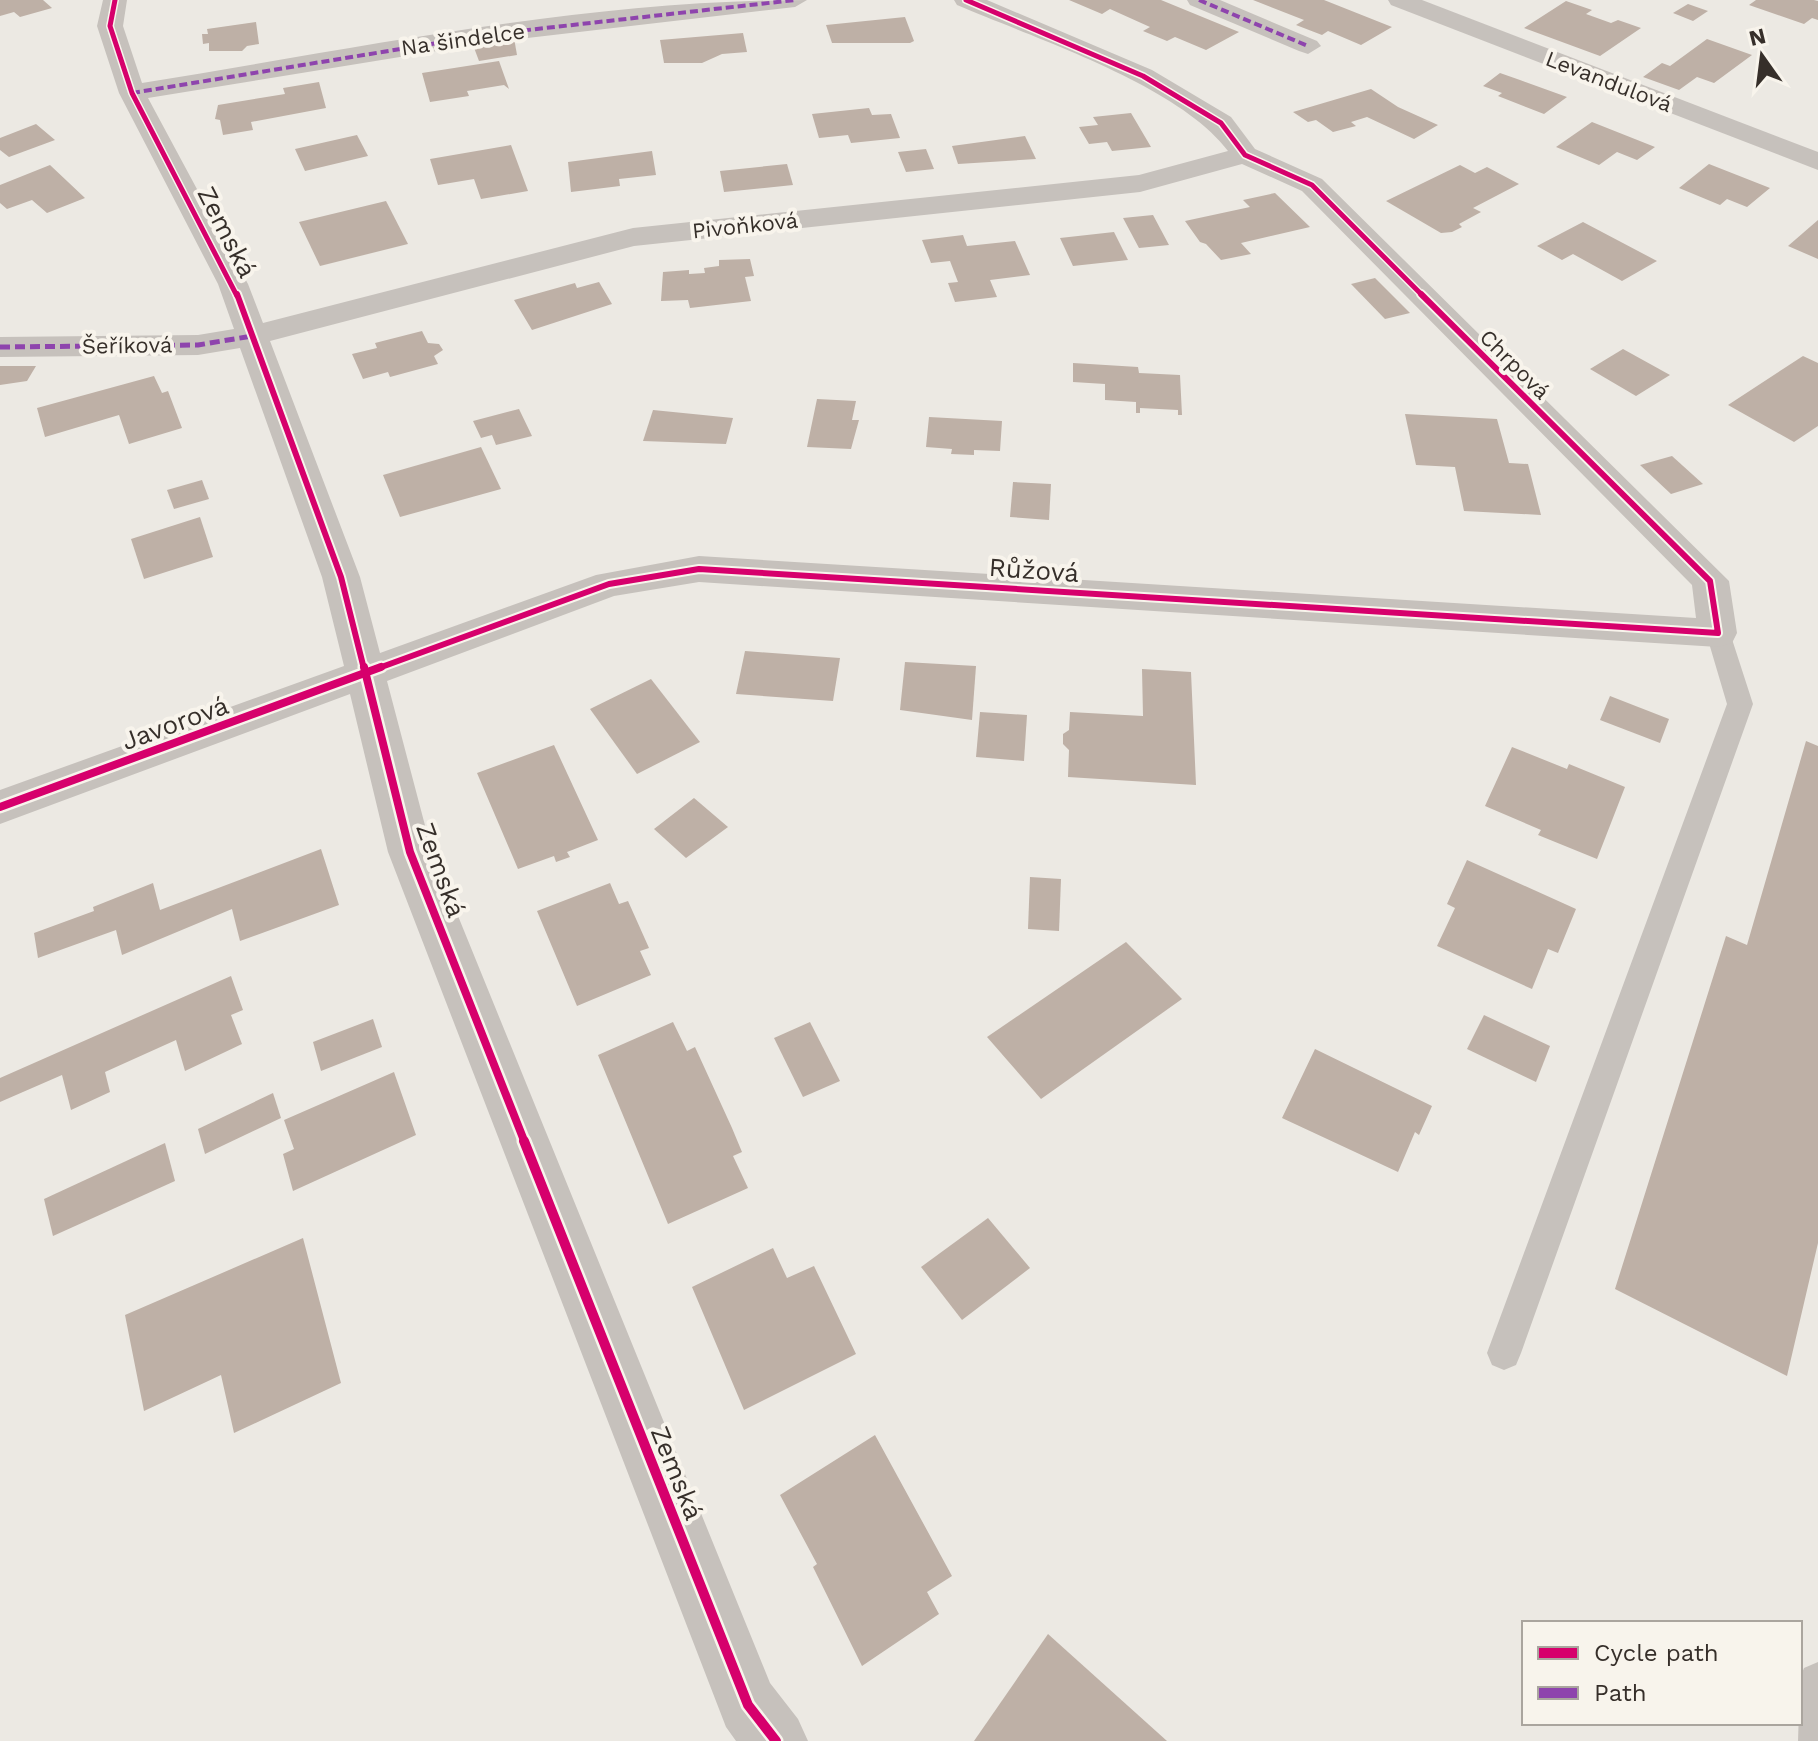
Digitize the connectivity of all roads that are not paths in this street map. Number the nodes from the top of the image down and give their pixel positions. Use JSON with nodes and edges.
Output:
{"nodes":[{"id":1,"x":115,"y":0,"type":"edge"},
{"id":2,"x":795,"y":0,"type":"edge"},
{"id":3,"x":1199,"y":0,"type":"edge"},
{"id":4,"x":1400,"y":0,"type":"edge"},
{"id":5,"x":971,"y":2,"type":"edge"},
{"id":6,"x":1308,"y":46,"type":"dead end"},
{"id":7,"x":132,"y":93,"type":"junction"},
{"id":8,"x":1245,"y":155,"type":"junction"},
{"id":9,"x":1818,"y":162,"type":"edge"},
{"id":10,"x":252,"y":336,"type":"junction"},
{"id":11,"x":0,"y":347,"type":"edge"},
{"id":12,"x":1718,"y":633,"type":"junction"},
{"id":13,"x":364,"y":676,"type":"junction"},
{"id":14,"x":0,"y":807,"type":"edge"},
{"id":15,"x":1504,"y":1353,"type":"dead end"},
{"id":16,"x":1818,"y":1682,"type":"edge"},
{"id":17,"x":776,"y":1741,"type":"edge"},
{"id":18,"x":1818,"y":1741,"type":"edge"}],
"edges":[{"from":1,"to":7,"type":"street","name":"Zemská"},
{"from":2,"to":7,"type":"street","name":"Na šindelce"},
{"from":3,"to":6,"type":"street"},
{"from":4,"to":9,"type":"street","name":"Levandulová"},
{"from":5,"to":8,"type":"street"},
{"from":7,"to":10,"type":"street","name":"Zemská"},
{"from":8,"to":10,"type":"street","name":"Pivoňková"},
{"from":8,"to":12,"type":"street","name":"Chrpová"},
{"from":10,"to":11,"type":"street","name":"Šeříková"},
{"from":10,"to":13,"type":"street","name":"Zemská"},
{"from":12,"to":13,"type":"street","name":"Růžová"},
{"from":12,"to":15,"type":"lane"},
{"from":13,"to":14,"type":"street","name":"Javorová"},
{"from":13,"to":17,"type":"street","name":"Zemská"},
{"from":16,"to":18,"type":"lane"}]}
